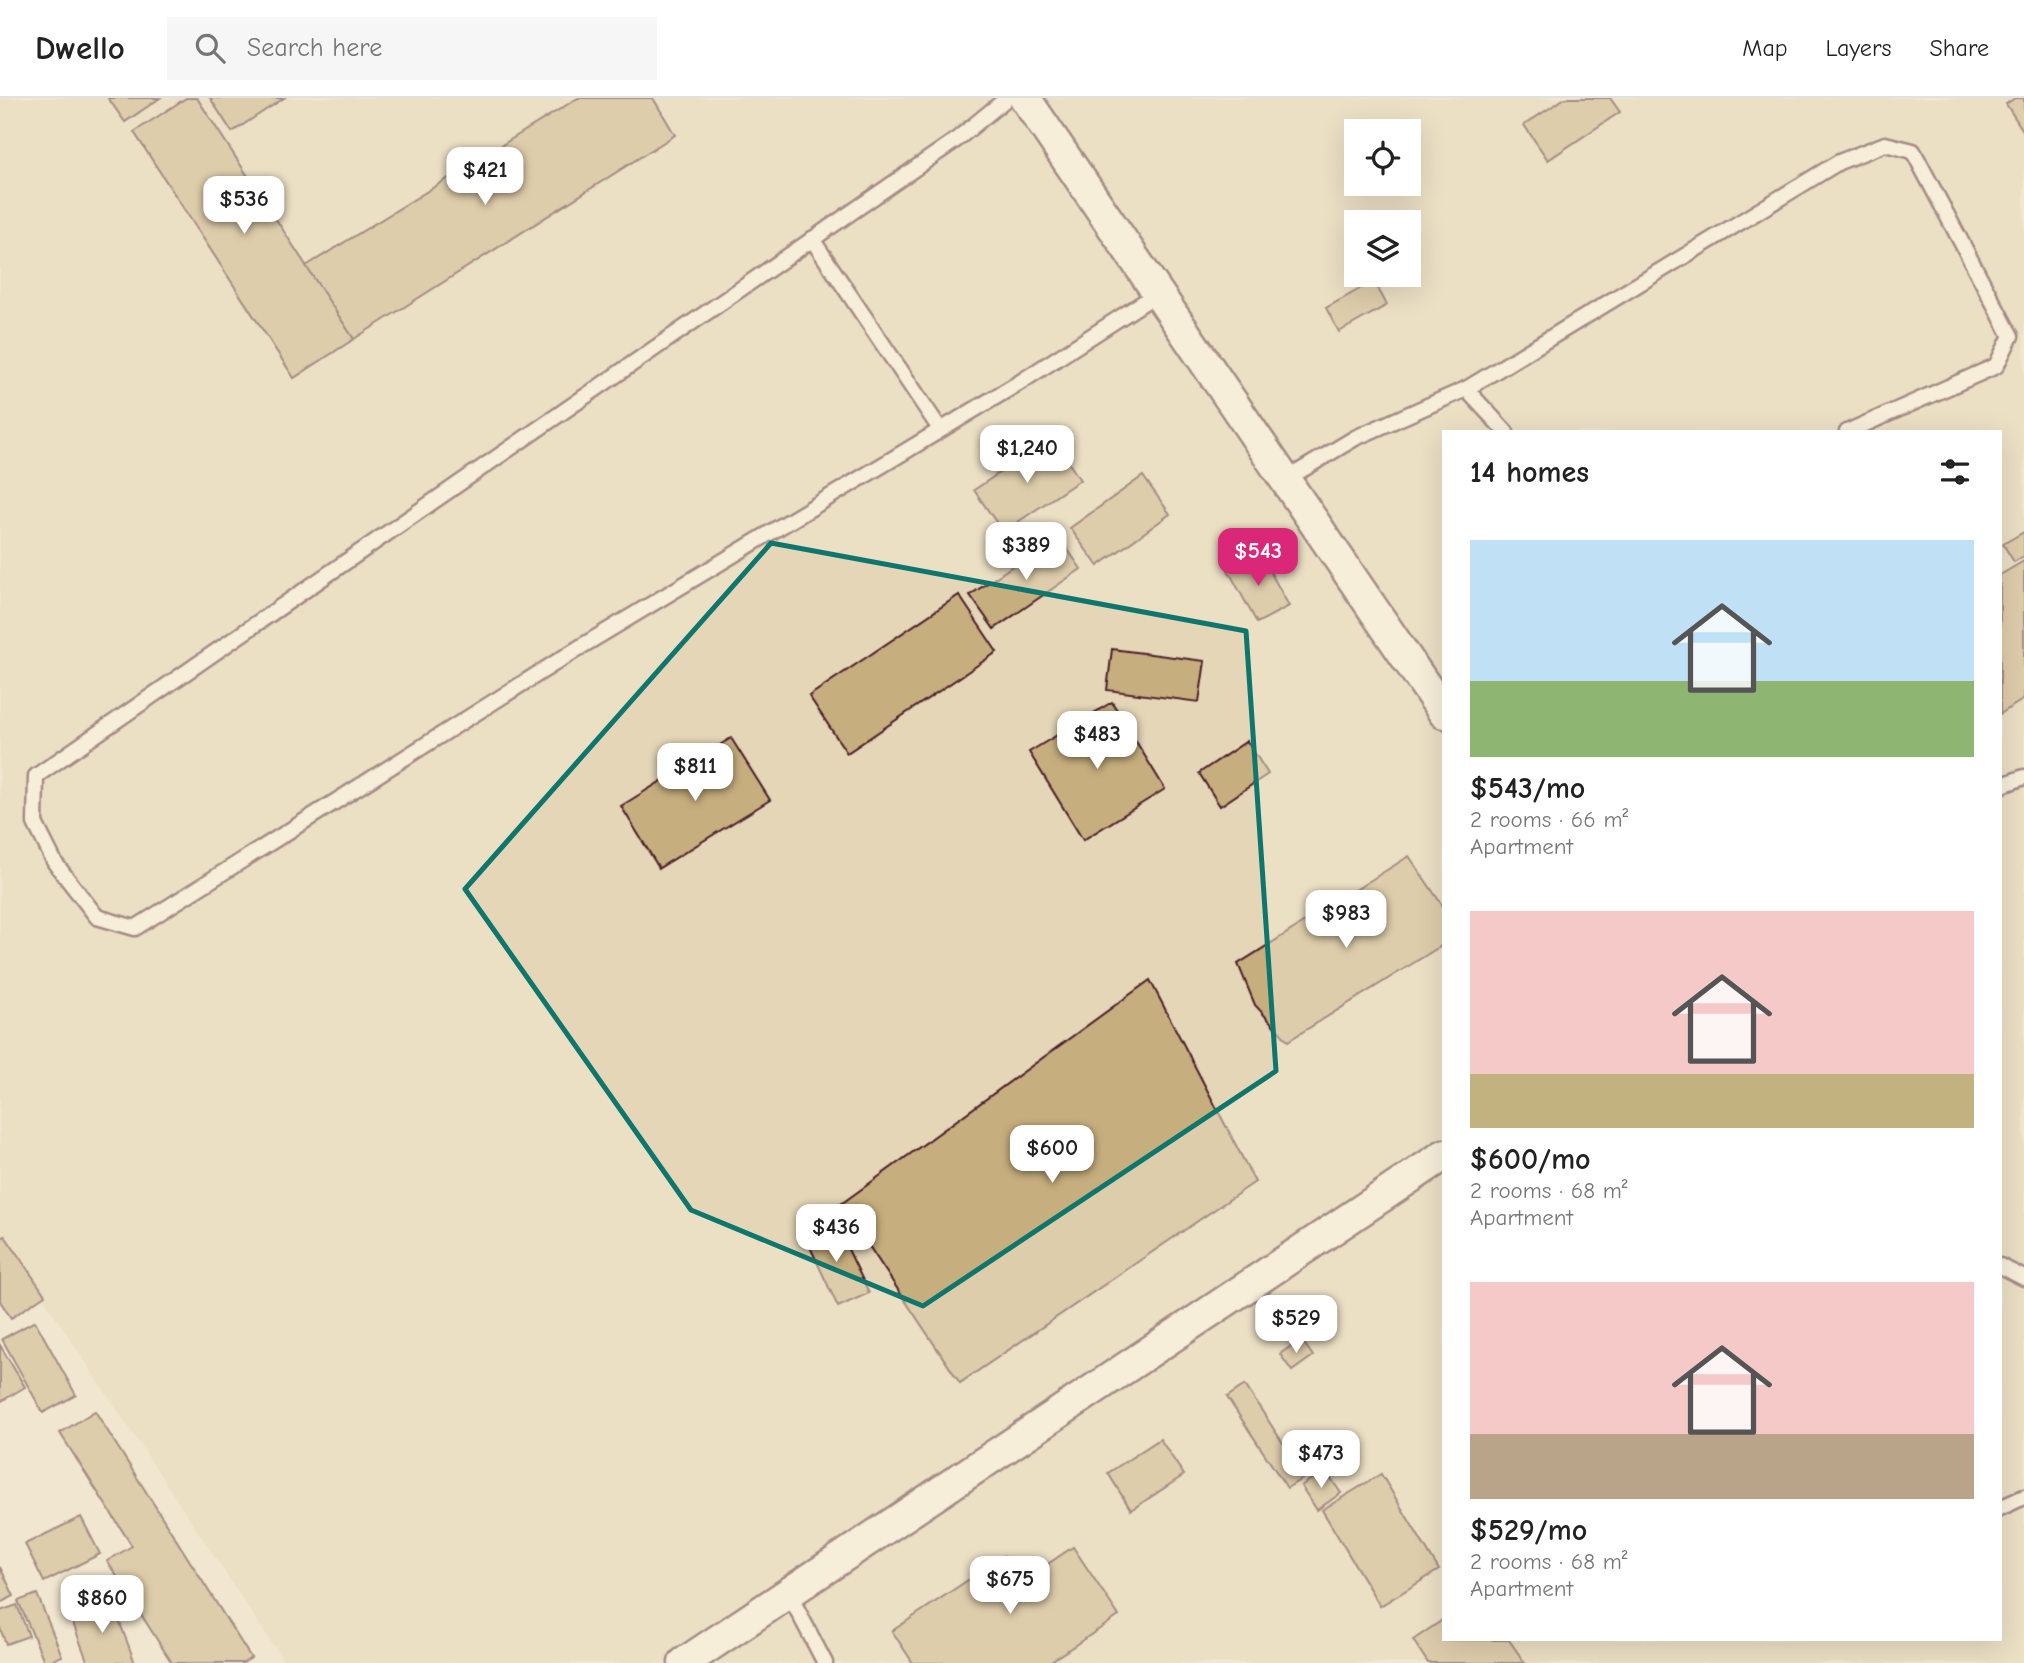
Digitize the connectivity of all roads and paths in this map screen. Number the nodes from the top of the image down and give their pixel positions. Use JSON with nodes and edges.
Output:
{"nodes":[{"id":1,"x":1007,"y":98,"type":"edge"},
{"id":2,"x":1025,"y":98,"type":"edge"},
{"id":3,"x":813,"y":239,"type":"junction"},
{"id":4,"x":1158,"y":293,"type":"junction"},
{"id":5,"x":1466,"y":389,"type":"junction"},
{"id":6,"x":940,"y":429,"type":"junction"},
{"id":7,"x":1504,"y":430,"type":"edge"},
{"id":8,"x":1852,"y":430,"type":"edge"},
{"id":9,"x":1285,"y":480,"type":"junction"},
{"id":10,"x":1442,"y":710,"type":"edge"},
{"id":11,"x":2024,"y":777,"type":"edge"},
{"id":12,"x":2002,"y":785,"type":"edge"},
{"id":13,"x":1442,"y":1156,"type":"edge"},
{"id":14,"x":2002,"y":1267,"type":"edge"},
{"id":15,"x":2024,"y":1278,"type":"edge"},
{"id":16,"x":2024,"y":1497,"type":"edge"},
{"id":17,"x":2002,"y":1507,"type":"edge"},
{"id":18,"x":788,"y":1592,"type":"junction"},
{"id":19,"x":684,"y":1663,"type":"edge"},
{"id":20,"x":825,"y":1663,"type":"edge"}],
"edges":[{"from":1,"to":3,"type":"lane"},
{"from":2,"to":4,"type":"street"},
{"from":3,"to":6,"type":"lane"},
{"from":3,"to":6,"type":"lane"},
{"from":4,"to":6,"type":"lane"},
{"from":4,"to":9,"type":"street"},
{"from":5,"to":7,"type":"lane"},
{"from":5,"to":8,"type":"lane"},
{"from":5,"to":9,"type":"lane"},
{"from":9,"to":10,"type":"street"},
{"from":11,"to":12,"type":"lane"},
{"from":13,"to":18,"type":"street"},
{"from":14,"to":15,"type":"lane"},
{"from":16,"to":17,"type":"lane"},
{"from":18,"to":19,"type":"street"},
{"from":18,"to":20,"type":"lane"}]}
